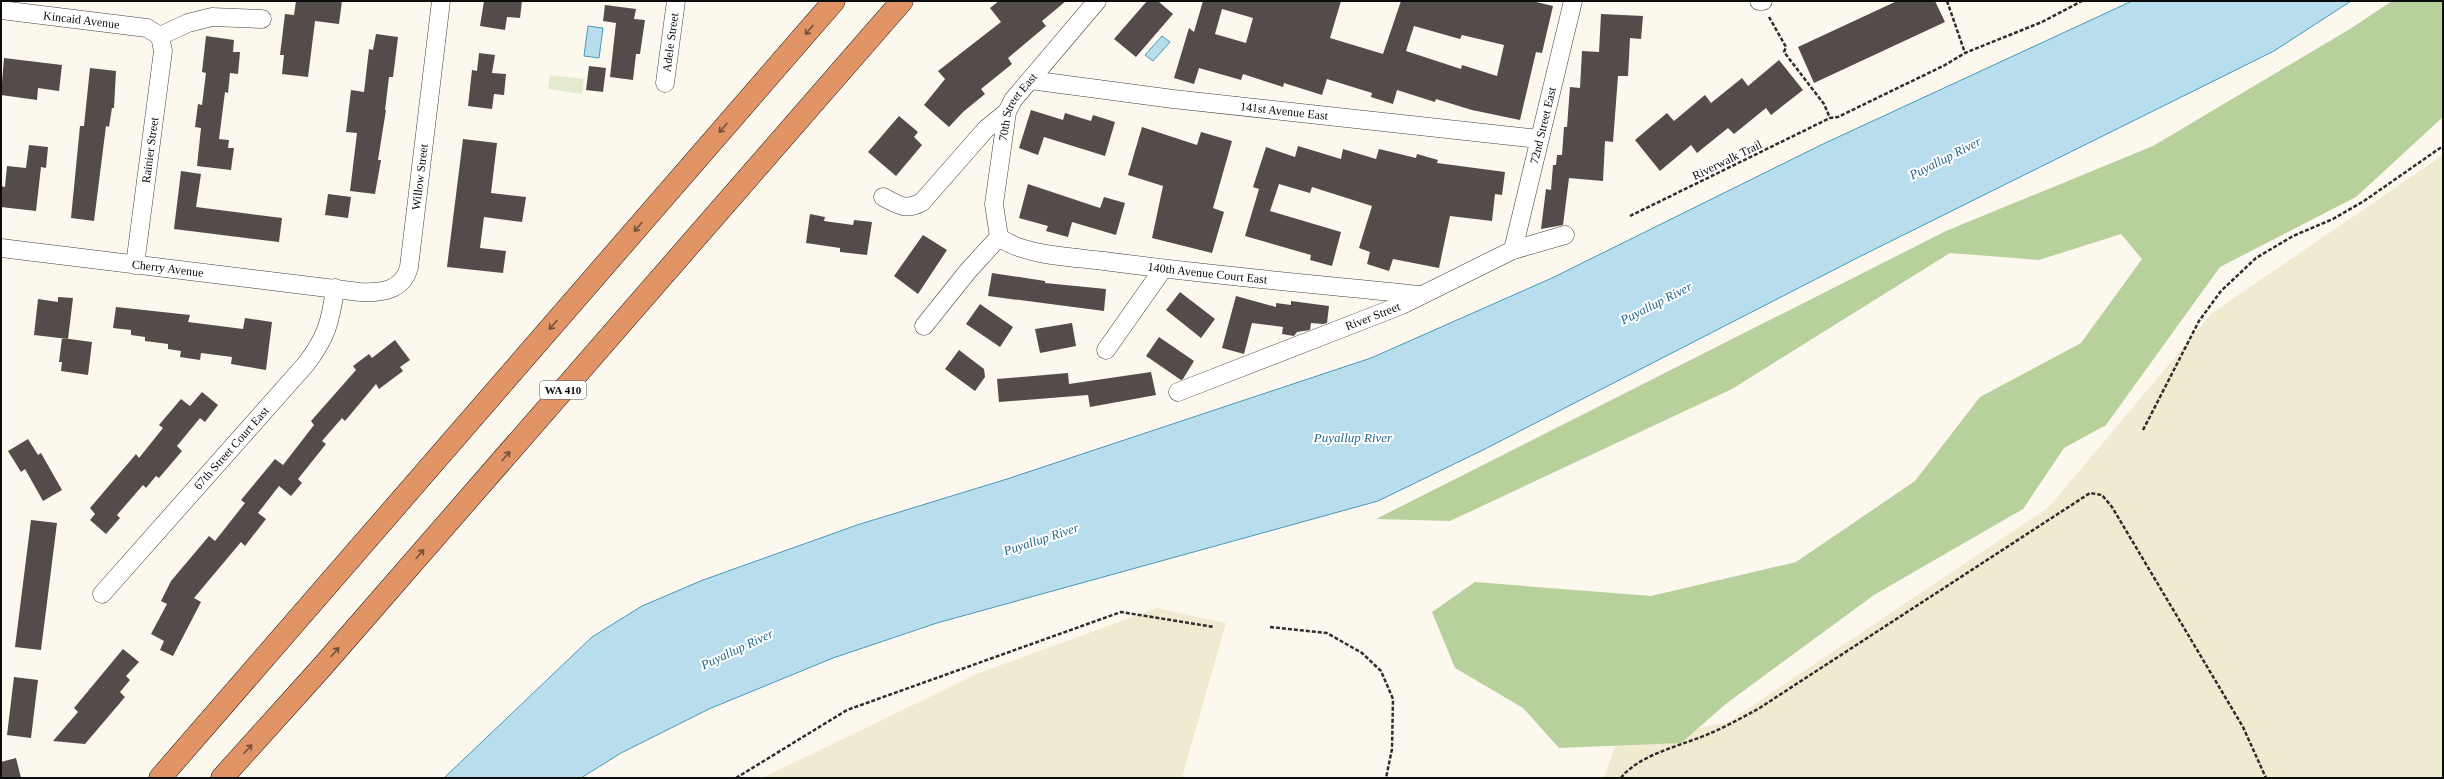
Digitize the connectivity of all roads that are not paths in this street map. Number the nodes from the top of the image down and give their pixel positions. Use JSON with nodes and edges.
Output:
{"nodes":[{"id":1,"x":441,"y":1,"type":"edge"},
{"id":2,"x":676,"y":1,"type":"edge"},
{"id":3,"x":834,"y":1,"type":"edge"},
{"id":4,"x":902,"y":1,"type":"edge"},
{"id":5,"x":1097,"y":1,"type":"edge"},
{"id":6,"x":1573,"y":1,"type":"edge"},
{"id":7,"x":1,"y":10,"type":"edge"},
{"id":8,"x":262,"y":19,"type":"dead end"},
{"id":9,"x":160,"y":36,"type":"junction"},
{"id":10,"x":1030,"y":80,"type":"junction"},
{"id":11,"x":665,"y":83,"type":"dead end"},
{"id":12,"x":1007,"y":112,"type":"junction"},
{"id":13,"x":1539,"y":139,"type":"junction"},
{"id":14,"x":883,"y":196,"type":"dead end"},
{"id":15,"x":1565,"y":235,"type":"dead end"},
{"id":16,"x":999,"y":237,"type":"junction"},
{"id":17,"x":1,"y":248,"type":"edge"},
{"id":18,"x":1513,"y":250,"type":"junction"},
{"id":19,"x":135,"y":265,"type":"junction"},
{"id":20,"x":1163,"y":269,"type":"junction"},
{"id":21,"x":335,"y":288,"type":"junction"},
{"id":22,"x":1419,"y":295,"type":"junction"},
{"id":23,"x":924,"y":326,"type":"dead end"},
{"id":24,"x":1106,"y":350,"type":"dead end"},
{"id":25,"x":1178,"y":392,"type":"dead end"},
{"id":26,"x":102,"y":594,"type":"dead end"},
{"id":27,"x":160,"y":778,"type":"edge"},
{"id":28,"x":222,"y":778,"type":"edge"}],
"edges":[{"from":1,"to":21,"type":"street","name":"Willow Street"},
{"from":2,"to":11,"type":"street","name":"Adele Street"},
{"from":3,"to":27,"type":"highway","one_way":true},
{"from":28,"to":4,"type":"highway","number":"WA 410","one_way":true},
{"from":5,"to":10,"type":"street","name":"70th Street East"},
{"from":6,"to":13,"type":"street","name":"72nd Street East"},
{"from":7,"to":9,"type":"street","name":"Kincaid Avenue"},
{"from":8,"to":9,"type":"street"},
{"from":9,"to":19,"type":"street","name":"Rainier Street"},
{"from":10,"to":12,"type":"street","name":"70th Street East"},
{"from":10,"to":13,"type":"street","name":"141st Avenue East"},
{"from":12,"to":14,"type":"street"},
{"from":12,"to":16,"type":"street","name":"70th Street East"},
{"from":13,"to":18,"type":"street","name":"72nd Street East"},
{"from":15,"to":18,"type":"street","name":"River Street"},
{"from":16,"to":20,"type":"street","name":"140th Avenue Court East"},
{"from":16,"to":23,"type":"street"},
{"from":17,"to":19,"type":"street","name":"Cherry Avenue"},
{"from":18,"to":22,"type":"street","name":"River Street"},
{"from":19,"to":21,"type":"street","name":"Cherry Avenue"},
{"from":20,"to":22,"type":"street","name":"140th Avenue Court East"},
{"from":20,"to":24,"type":"street"},
{"from":21,"to":26,"type":"street","name":"67th Street Court East"},
{"from":22,"to":25,"type":"street","name":"River Street"}]}
